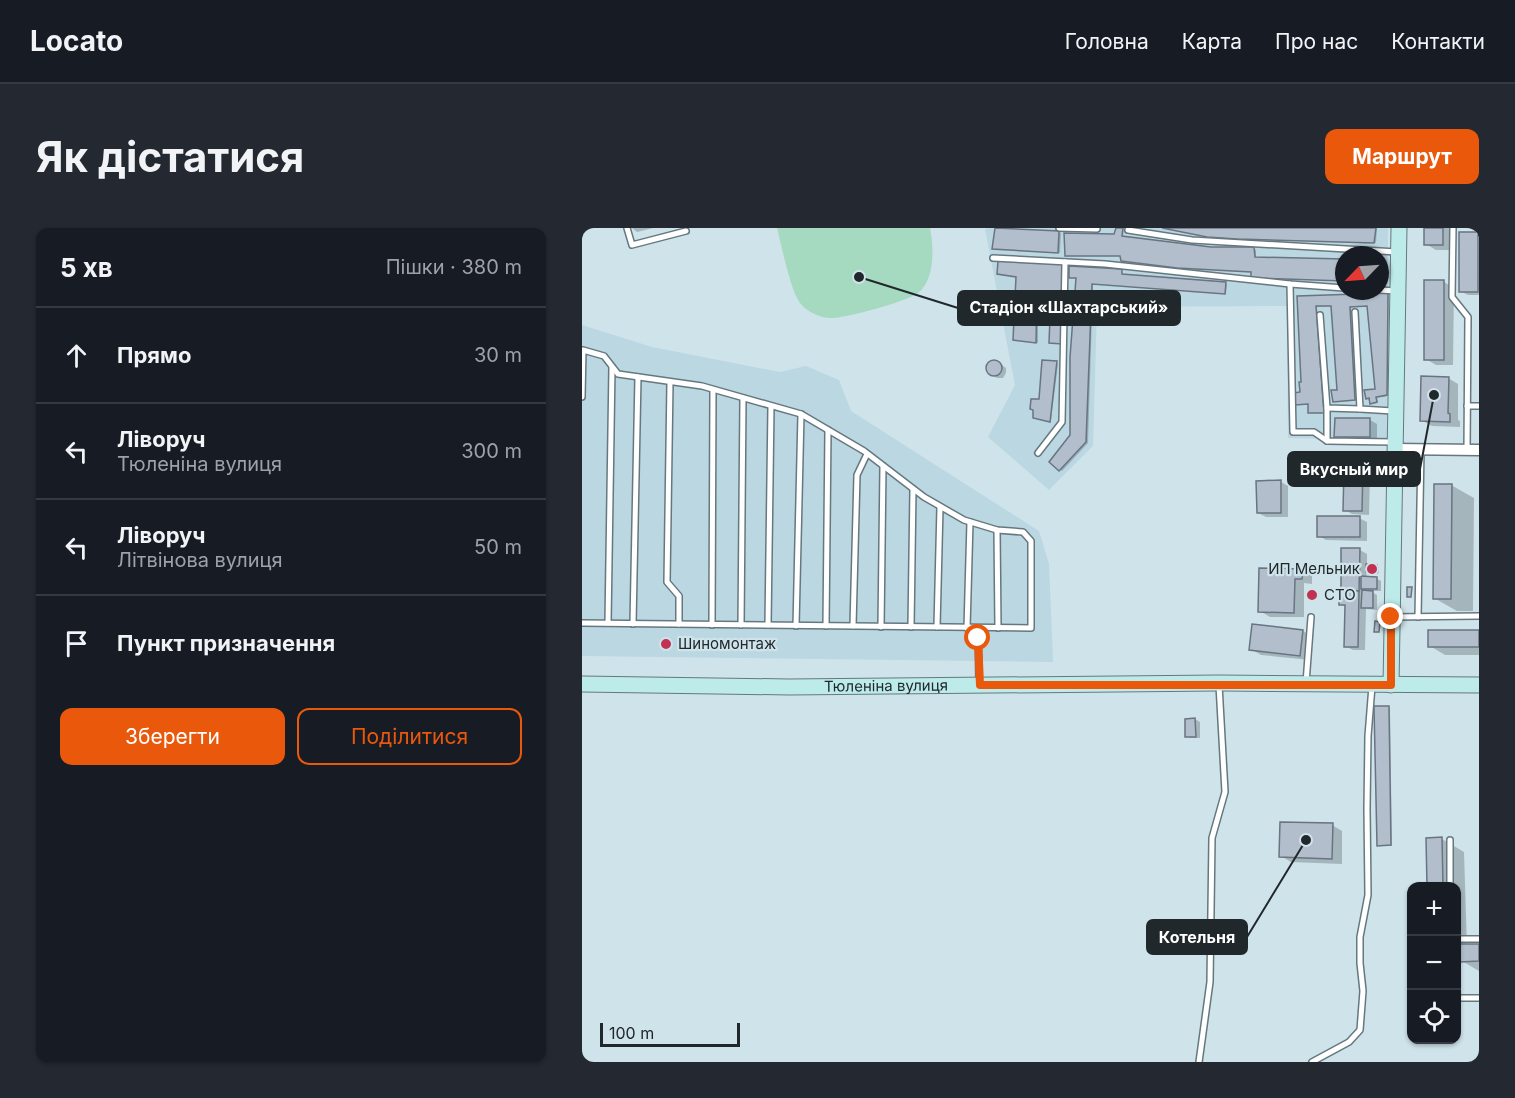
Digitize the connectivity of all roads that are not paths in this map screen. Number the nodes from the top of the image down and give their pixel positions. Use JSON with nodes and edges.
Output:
{"nodes":[{"id":1,"x":627,"y":228,"type":"edge"},
{"id":2,"x":1059,"y":228,"type":"edge"},
{"id":3,"x":1399,"y":228,"type":"edge"},
{"id":4,"x":1452,"y":228,"type":"edge"},
{"id":5,"x":1097,"y":229,"type":"edge"},
{"id":6,"x":1128,"y":230,"type":"dead end"},
{"id":7,"x":686,"y":231,"type":"dead end"},
{"id":8,"x":1398,"y":252,"type":"junction"},
{"id":9,"x":993,"y":258,"type":"dead end"},
{"id":10,"x":1065,"y":262,"type":"junction"},
{"id":11,"x":1290,"y":284,"type":"junction"},
{"id":12,"x":1335,"y":287,"type":"edge"},
{"id":13,"x":1389,"y":290,"type":"edge"},
{"id":14,"x":1398,"y":291,"type":"junction"},
{"id":15,"x":1355,"y":312,"type":"dead end"},
{"id":16,"x":1320,"y":315,"type":"dead end"},
{"id":17,"x":583,"y":350,"type":"edge"},
{"id":18,"x":612,"y":366,"type":"junction"},
{"id":19,"x":638,"y":377,"type":"junction"},
{"id":20,"x":670,"y":382,"type":"junction"},
{"id":21,"x":713,"y":390,"type":"junction"},
{"id":22,"x":582,"y":397,"type":"edge"},
{"id":23,"x":743,"y":398,"type":"junction"},
{"id":24,"x":771,"y":406,"type":"junction"},
{"id":25,"x":1467,"y":406,"type":"junction"},
{"id":26,"x":1479,"y":406,"type":"edge"},
{"id":27,"x":1327,"y":408,"type":"junction"},
{"id":28,"x":1360,"y":409,"type":"junction"},
{"id":29,"x":1395,"y":411,"type":"junction"},
{"id":30,"x":801,"y":414,"type":"junction"},
{"id":31,"x":828,"y":430,"type":"junction"},
{"id":32,"x":1327,"y":441,"type":"junction"},
{"id":33,"x":1394,"y":445,"type":"junction"},
{"id":34,"x":1420,"y":449,"type":"junction"},
{"id":35,"x":1467,"y":450,"type":"junction"},
{"id":36,"x":1479,"y":450,"type":"edge"},
{"id":37,"x":1038,"y":453,"type":"dead end"},
{"id":38,"x":867,"y":454,"type":"junction"},
{"id":39,"x":883,"y":466,"type":"junction"},
{"id":40,"x":913,"y":489,"type":"junction"},
{"id":41,"x":940,"y":507,"type":"junction"},
{"id":42,"x":970,"y":522,"type":"junction"},
{"id":43,"x":997,"y":530,"type":"junction"},
{"id":44,"x":1479,"y":616,"type":"edge"},
{"id":45,"x":1311,"y":617,"type":"dead end"},
{"id":46,"x":1391,"y":617,"type":"junction"},
{"id":47,"x":1418,"y":617,"type":"junction"},
{"id":48,"x":582,"y":623,"type":"edge"},
{"id":49,"x":608,"y":623,"type":"junction"},
{"id":50,"x":633,"y":624,"type":"junction"},
{"id":51,"x":679,"y":624,"type":"junction"},
{"id":52,"x":712,"y":624,"type":"junction"},
{"id":53,"x":741,"y":625,"type":"junction"},
{"id":54,"x":768,"y":625,"type":"junction"},
{"id":55,"x":796,"y":626,"type":"junction"},
{"id":56,"x":826,"y":626,"type":"junction"},
{"id":57,"x":853,"y":626,"type":"junction"},
{"id":58,"x":881,"y":627,"type":"junction"},
{"id":59,"x":911,"y":627,"type":"junction"},
{"id":60,"x":936,"y":627,"type":"junction"},
{"id":61,"x":968,"y":628,"type":"junction"},
{"id":62,"x":978,"y":628,"type":"junction"},
{"id":63,"x":998,"y":628,"type":"junction"},
{"id":64,"x":1219,"y":683,"type":"junction"},
{"id":65,"x":582,"y":684,"type":"edge"},
{"id":66,"x":980,"y":685,"type":"junction"},
{"id":67,"x":1306,"y":685,"type":"junction"},
{"id":68,"x":1372,"y":685,"type":"junction"},
{"id":69,"x":1391,"y":685,"type":"junction"},
{"id":70,"x":1479,"y":685,"type":"edge"},
{"id":71,"x":1450,"y":840,"type":"dead end"},
{"id":72,"x":1450,"y":882,"type":"edge"},
{"id":73,"x":1461,"y":939,"type":"edge"},
{"id":74,"x":1479,"y":939,"type":"edge"},
{"id":75,"x":1461,"y":998,"type":"edge"},
{"id":76,"x":1479,"y":998,"type":"edge"},
{"id":77,"x":1199,"y":1062,"type":"edge"},
{"id":78,"x":1312,"y":1062,"type":"edge"}],
"edges":[{"from":1,"to":7,"type":"lane"},
{"from":2,"to":5,"type":"lane"},
{"from":3,"to":8,"type":"street"},
{"from":4,"to":25,"type":"lane"},
{"from":6,"to":8,"type":"lane"},
{"from":8,"to":14,"type":"street"},
{"from":9,"to":10,"type":"lane"},
{"from":10,"to":11,"type":"lane"},
{"from":10,"to":37,"type":"lane"},
{"from":11,"to":12,"type":"lane"},
{"from":11,"to":32,"type":"lane"},
{"from":13,"to":14,"type":"lane"},
{"from":14,"to":29,"type":"street"},
{"from":15,"to":28,"type":"lane"},
{"from":16,"to":27,"type":"lane"},
{"from":17,"to":18,"type":"lane"},
{"from":17,"to":22,"type":"lane"},
{"from":18,"to":19,"type":"lane"},
{"from":18,"to":49,"type":"lane"},
{"from":19,"to":20,"type":"lane"},
{"from":19,"to":50,"type":"lane"},
{"from":20,"to":21,"type":"lane"},
{"from":20,"to":51,"type":"lane"},
{"from":21,"to":23,"type":"lane"},
{"from":21,"to":52,"type":"lane"},
{"from":23,"to":24,"type":"lane"},
{"from":23,"to":53,"type":"lane"},
{"from":24,"to":30,"type":"lane"},
{"from":24,"to":54,"type":"lane"},
{"from":25,"to":26,"type":"lane"},
{"from":25,"to":35,"type":"lane"},
{"from":27,"to":28,"type":"lane"},
{"from":27,"to":32,"type":"lane"},
{"from":28,"to":29,"type":"lane"},
{"from":29,"to":33,"type":"street"},
{"from":30,"to":31,"type":"lane"},
{"from":30,"to":55,"type":"lane"},
{"from":31,"to":38,"type":"lane"},
{"from":31,"to":56,"type":"lane"},
{"from":32,"to":33,"type":"lane"},
{"from":33,"to":34,"type":"street"},
{"from":33,"to":46,"type":"street"},
{"from":34,"to":35,"type":"street"},
{"from":34,"to":47,"type":"lane"},
{"from":35,"to":36,"type":"street"},
{"from":38,"to":39,"type":"lane"},
{"from":38,"to":57,"type":"lane"},
{"from":39,"to":40,"type":"lane"},
{"from":39,"to":58,"type":"lane"},
{"from":40,"to":41,"type":"lane"},
{"from":40,"to":59,"type":"lane"},
{"from":41,"to":42,"type":"lane"},
{"from":41,"to":60,"type":"lane"},
{"from":42,"to":43,"type":"lane"},
{"from":42,"to":61,"type":"lane"},
{"from":43,"to":63,"type":"lane"},
{"from":43,"to":63,"type":"lane"},
{"from":44,"to":47,"type":"lane"},
{"from":45,"to":67,"type":"lane"},
{"from":46,"to":47,"type":"lane"},
{"from":46,"to":69,"type":"street"},
{"from":48,"to":49,"type":"lane"},
{"from":49,"to":50,"type":"lane"},
{"from":50,"to":51,"type":"lane"},
{"from":51,"to":52,"type":"lane"},
{"from":52,"to":53,"type":"lane"},
{"from":53,"to":54,"type":"lane"},
{"from":54,"to":55,"type":"lane"},
{"from":55,"to":56,"type":"lane"},
{"from":56,"to":57,"type":"lane"},
{"from":57,"to":58,"type":"lane"},
{"from":58,"to":59,"type":"lane"},
{"from":59,"to":60,"type":"lane"},
{"from":60,"to":61,"type":"lane"},
{"from":61,"to":62,"type":"lane"},
{"from":62,"to":63,"type":"lane"},
{"from":62,"to":66,"type":"lane"},
{"from":64,"to":66,"type":"street","name":"Тюленіна вулиця"},
{"from":64,"to":67,"type":"street","name":"Тюленіна вулиця"},
{"from":64,"to":77,"type":"lane"},
{"from":65,"to":66,"type":"street","name":"Тюленіна вулиця"},
{"from":67,"to":68,"type":"street","name":"Тюленіна вулиця"},
{"from":68,"to":69,"type":"street","name":"Тюленіна вулиця"},
{"from":68,"to":78,"type":"lane"},
{"from":69,"to":70,"type":"street","name":"Тюленіна вулиця"},
{"from":71,"to":72,"type":"lane"},
{"from":73,"to":74,"type":"lane"},
{"from":75,"to":76,"type":"lane"}]}
